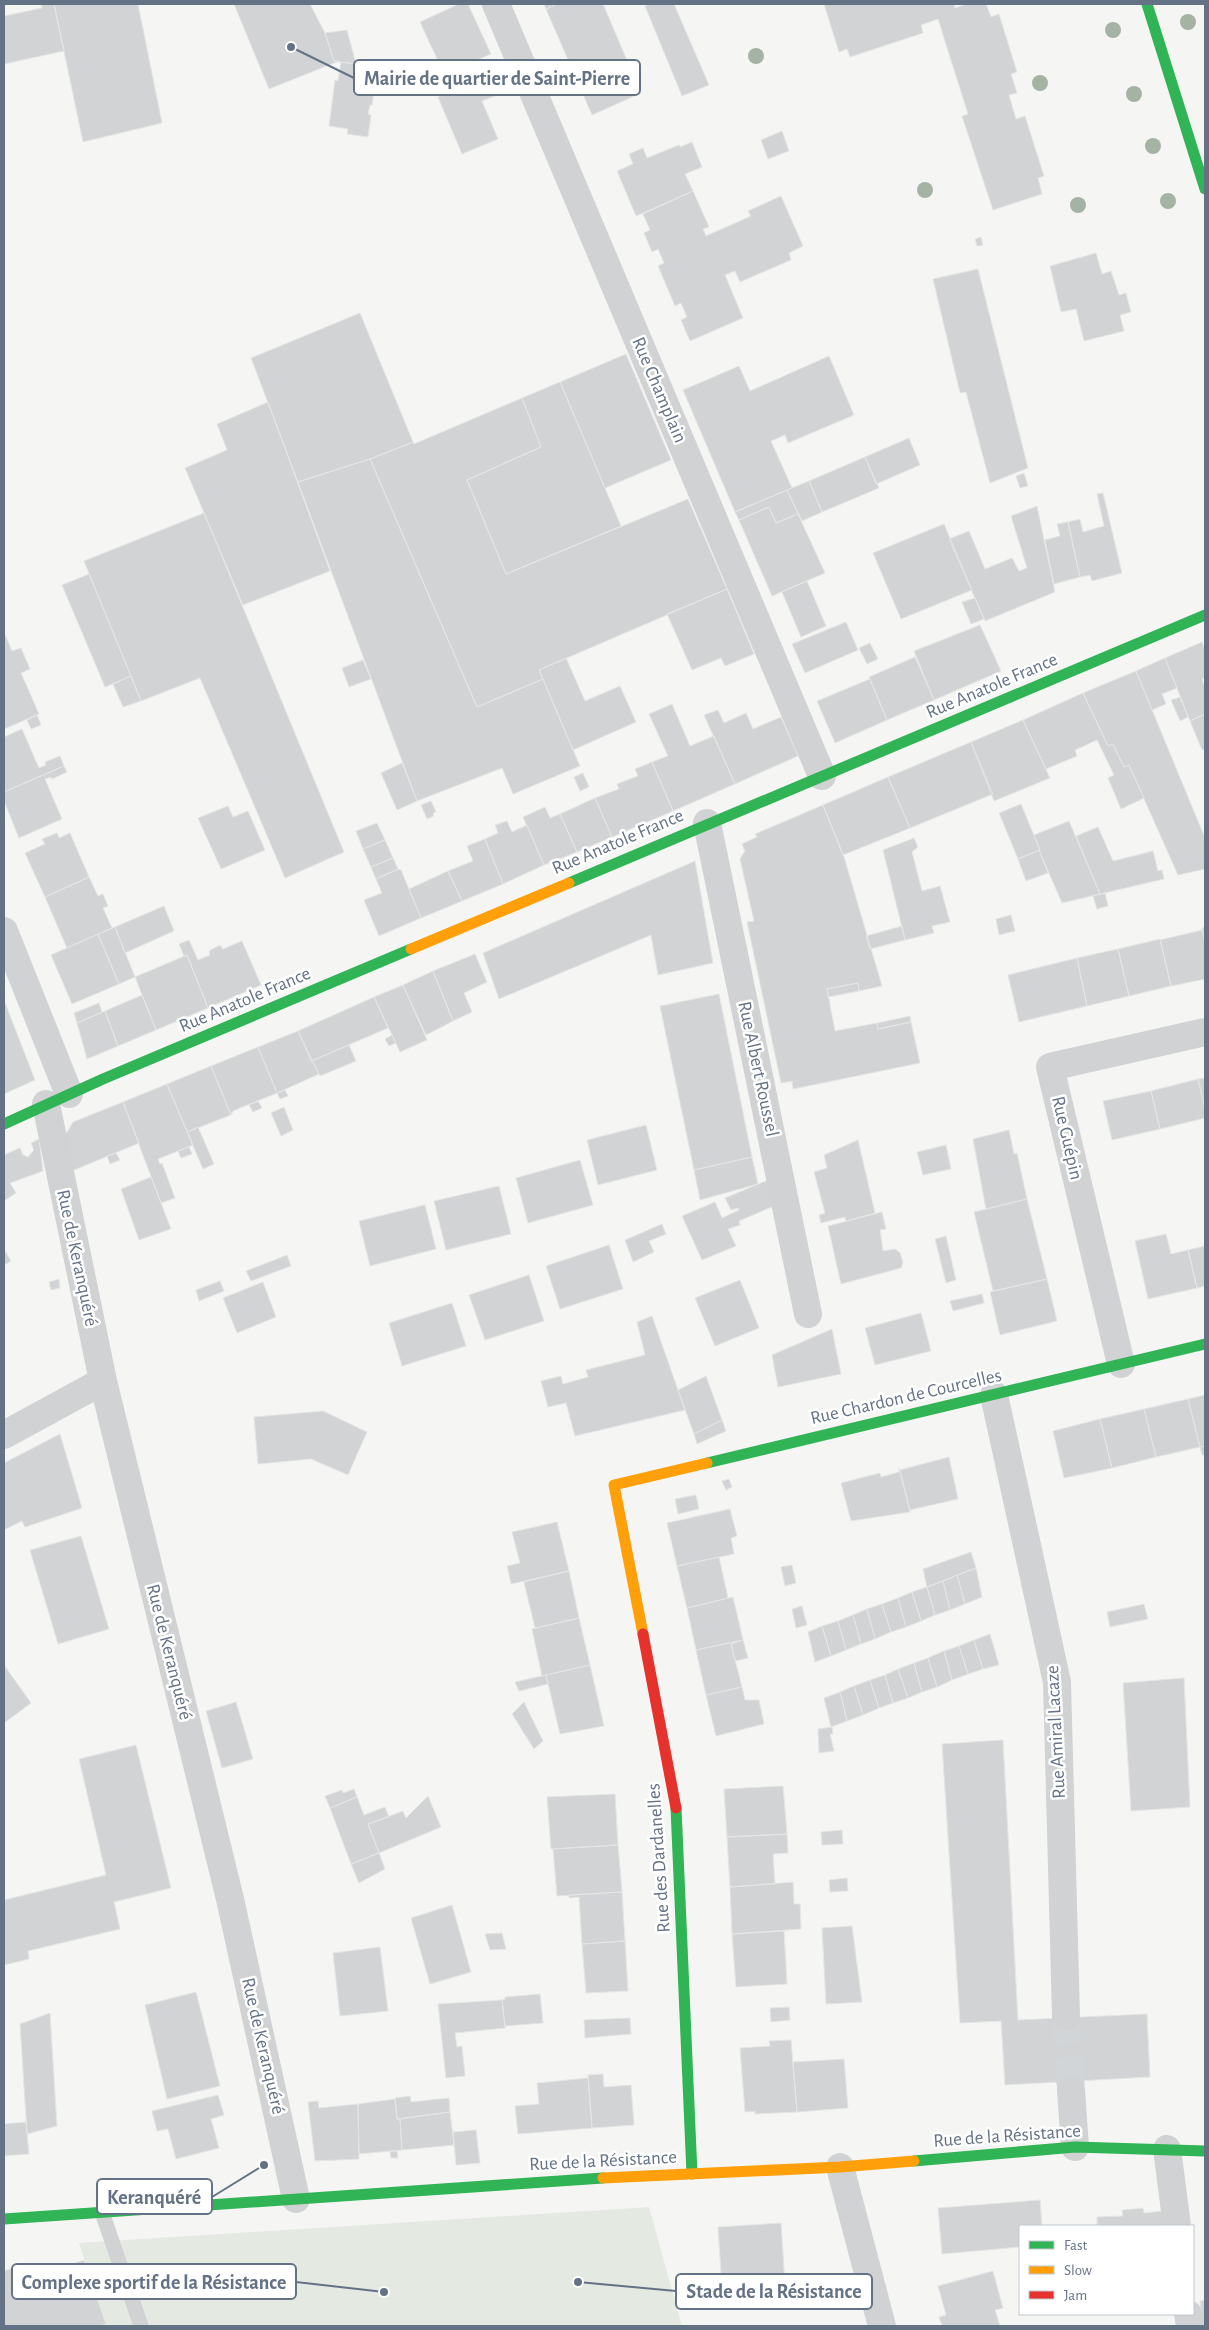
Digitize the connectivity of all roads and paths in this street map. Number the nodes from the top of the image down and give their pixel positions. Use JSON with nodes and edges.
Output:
{"nodes":[{"id":1,"x":496,"y":4,"type":"edge"},
{"id":2,"x":1146,"y":4,"type":"edge"},
{"id":3,"x":1205,"y":189,"type":"edge"},
{"id":4,"x":1205,"y":615,"type":"edge"},
{"id":5,"x":822,"y":776,"type":"junction"},
{"id":6,"x":707,"y":823,"type":"junction"},
{"id":7,"x":4,"y":931,"type":"edge"},
{"id":8,"x":1205,"y":1032,"type":"edge"},
{"id":9,"x":57,"y":1099,"type":"junction"},
{"id":10,"x":4,"y":1124,"type":"edge"},
{"id":11,"x":808,"y":1314,"type":"dead end"},
{"id":12,"x":1205,"y":1344,"type":"edge"},
{"id":13,"x":1121,"y":1364,"type":"junction"},
{"id":14,"x":103,"y":1381,"type":"junction"},
{"id":15,"x":994,"y":1395,"type":"junction"},
{"id":16,"x":4,"y":1435,"type":"edge"},
{"id":17,"x":614,"y":1485,"type":"joint"},
{"id":18,"x":1066,"y":2016,"type":"tunnel mouth"},
{"id":19,"x":1071,"y":2090,"type":"tunnel mouth"},
{"id":20,"x":1075,"y":2147,"type":"junction"},
{"id":21,"x":1167,"y":2149,"type":"junction"},
{"id":22,"x":1205,"y":2150,"type":"edge"},
{"id":23,"x":840,"y":2167,"type":"junction"},
{"id":24,"x":692,"y":2174,"type":"junction"},
{"id":25,"x":296,"y":2199,"type":"junction"},
{"id":26,"x":102,"y":2212,"type":"junction"},
{"id":27,"x":4,"y":2219,"type":"edge"},
{"id":28,"x":1177,"y":2225,"type":"edge"},
{"id":29,"x":141,"y":2326,"type":"edge"},
{"id":30,"x":882,"y":2326,"type":"edge"}],
"edges":[{"from":1,"to":5,"type":"street","name":"Rue Champlain"},
{"from":2,"to":3,"type":"street"},
{"from":4,"to":5,"type":"street","name":"Rue Anatole France"},
{"from":5,"to":6,"type":"street","name":"Rue Anatole France"},
{"from":6,"to":9,"type":"street","name":"Rue Anatole France"},
{"from":6,"to":11,"type":"street","name":"Rue Albert Roussel"},
{"from":7,"to":9,"type":"street","name":"Rue de Keranquéré"},
{"from":8,"to":13,"type":"street","name":"Rue Guépin"},
{"from":9,"to":10,"type":"street","name":"Rue Anatole France"},
{"from":9,"to":14,"type":"street","name":"Rue de Keranquéré"},
{"from":12,"to":13,"type":"street","name":"Rue Chardon de Courcelles"},
{"from":13,"to":15,"type":"street","name":"Rue Chardon de Courcelles"},
{"from":14,"to":16,"type":"street"},
{"from":14,"to":25,"type":"street","name":"Rue de Keranquéré"},
{"from":15,"to":17,"type":"street","name":"Rue Chardon de Courcelles"},
{"from":15,"to":18,"type":"street","name":"Rue Amiral Lacaze"},
{"from":17,"to":24,"type":"street","name":"Rue des Dardanelles"},
{"from":19,"to":20,"type":"street"},
{"from":20,"to":21,"type":"street","name":"Rue de la Résistance"},
{"from":20,"to":23,"type":"street","name":"Rue de la Résistance"},
{"from":21,"to":22,"type":"street","name":"Rue de la Résistance"},
{"from":21,"to":28,"type":"street"},
{"from":23,"to":24,"type":"street","name":"Rue de la Résistance"},
{"from":23,"to":30,"type":"street"},
{"from":24,"to":25,"type":"street","name":"Rue de la Résistance"},
{"from":25,"to":26,"type":"street","name":"Rue de la Résistance"},
{"from":26,"to":27,"type":"street","name":"Rue de la Résistance"},
{"from":26,"to":29,"type":"lane"}]}
